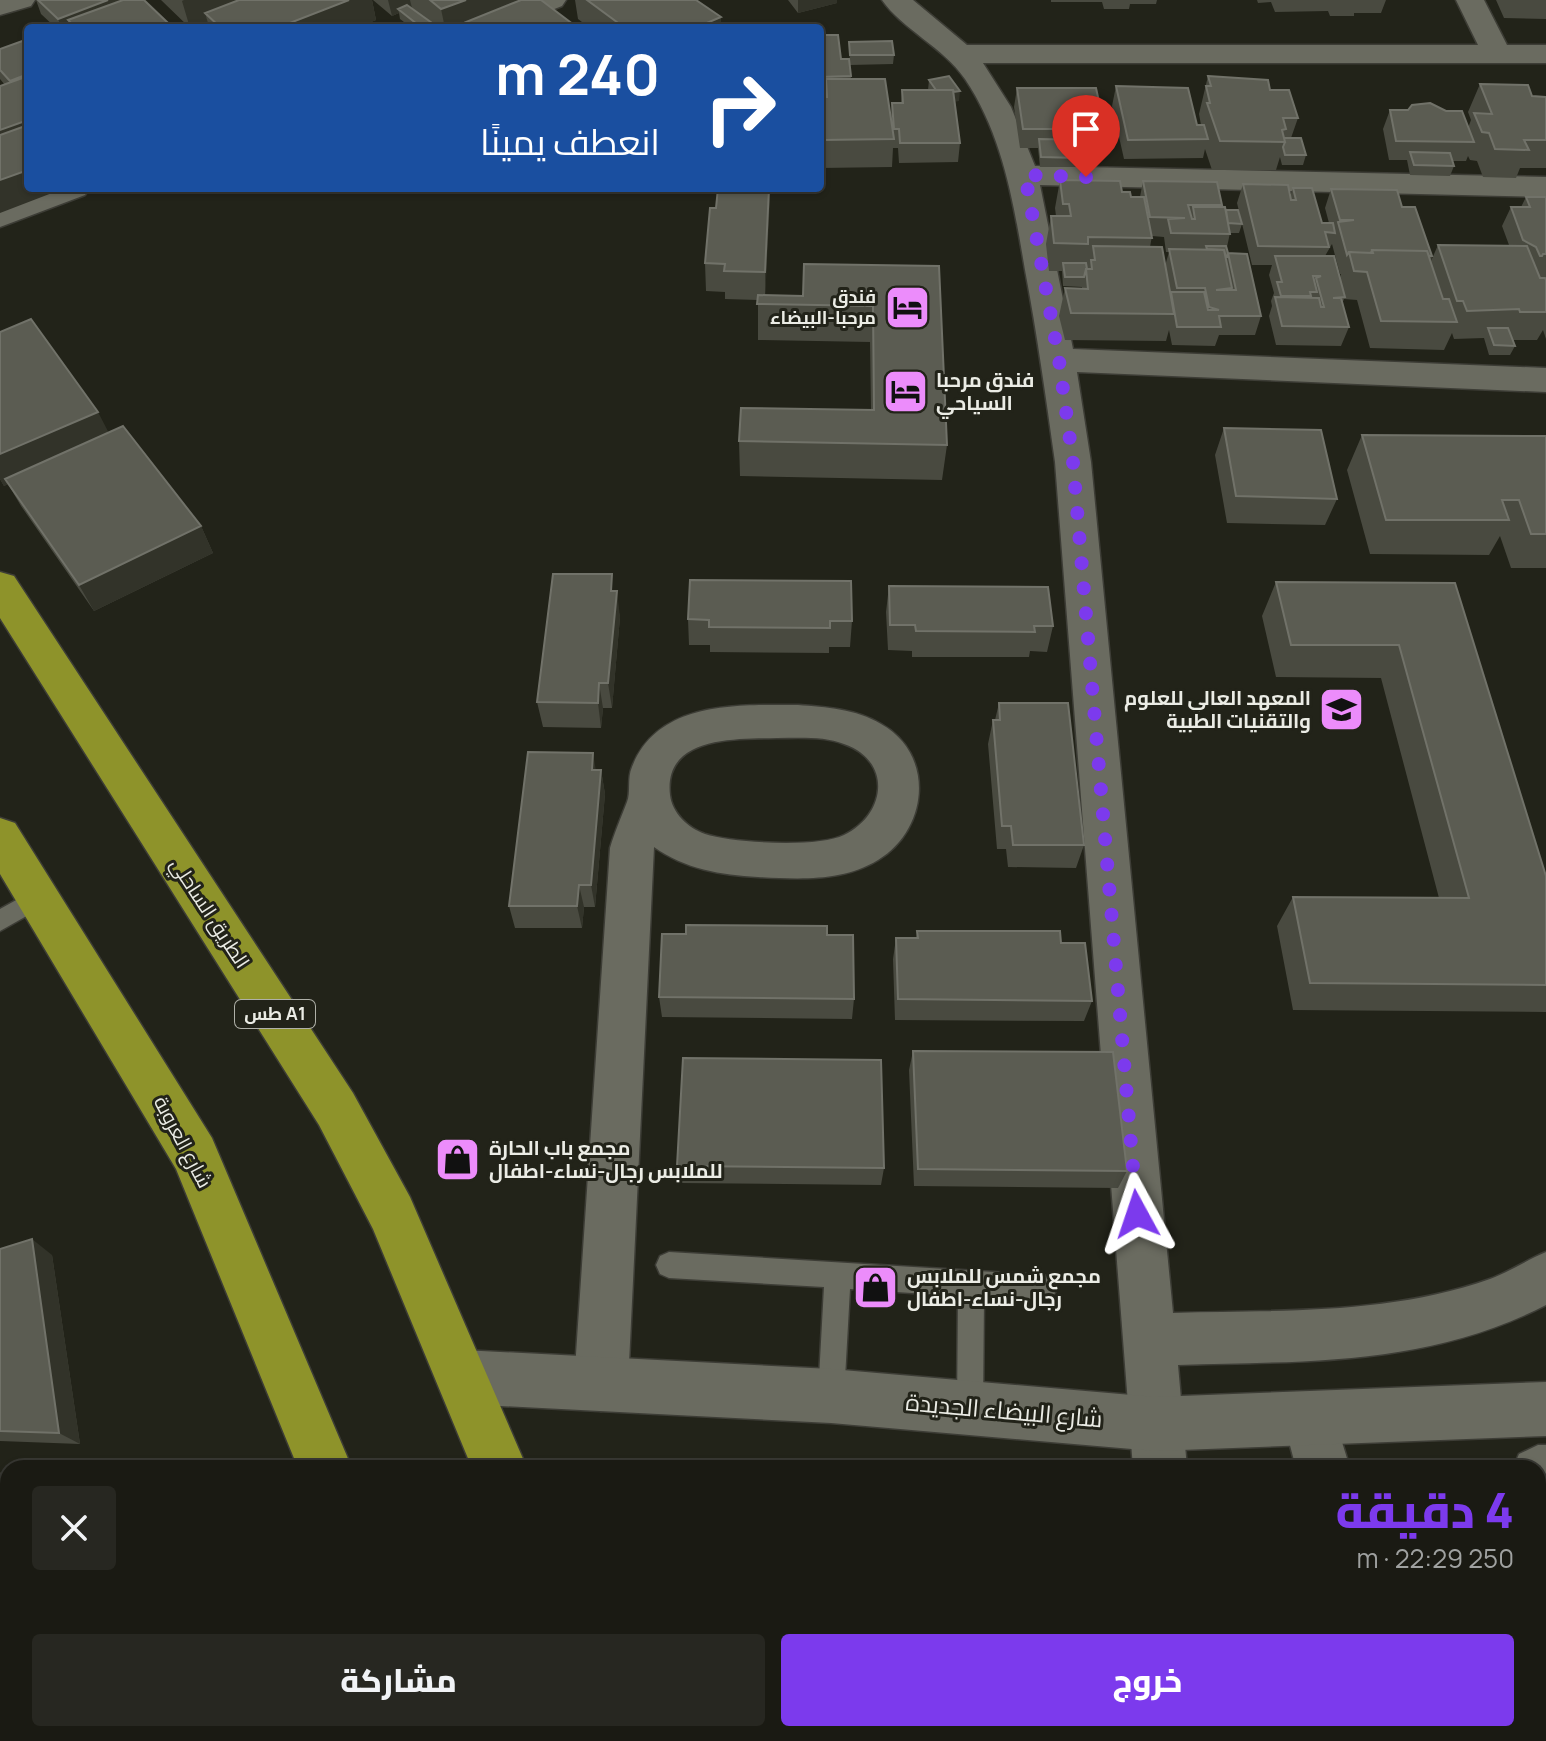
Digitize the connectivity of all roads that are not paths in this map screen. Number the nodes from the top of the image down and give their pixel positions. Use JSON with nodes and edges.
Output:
{"nodes":[{"id":1,"x":21,"y":0,"type":"edge"},
{"id":2,"x":552,"y":0,"type":"edge"},
{"id":3,"x":896,"y":0,"type":"edge"},
{"id":4,"x":1470,"y":0,"type":"edge"},
{"id":5,"x":0,"y":7,"type":"edge"},
{"id":6,"x":490,"y":24,"type":"edge"},
{"id":7,"x":1496,"y":53,"type":"junction"},
{"id":8,"x":960,"y":54,"type":"junction"},
{"id":9,"x":1546,"y":54,"type":"edge"},
{"id":10,"x":1025,"y":175,"type":"junction"},
{"id":11,"x":1546,"y":187,"type":"edge"},
{"id":12,"x":64,"y":192,"type":"edge"},
{"id":13,"x":0,"y":217,"type":"edge"},
{"id":14,"x":1059,"y":360,"type":"junction"},
{"id":15,"x":1546,"y":380,"type":"edge"},
{"id":16,"x":0,"y":586,"type":"edge"},
{"id":17,"x":649,"y":805,"type":"junction"},
{"id":18,"x":0,"y":836,"type":"edge"},
{"id":19,"x":19,"y":910,"type":"edge"},
{"id":20,"x":669,"y":1265,"type":"dead end"},
{"id":21,"x":838,"y":1276,"type":"junction"},
{"id":22,"x":1546,"y":1278,"type":"edge"},
{"id":23,"x":971,"y":1284,"type":"junction"},
{"id":24,"x":1044,"y":1288,"type":"dead end"},
{"id":25,"x":1496,"y":1303,"type":"junction"},
{"id":26,"x":1546,"y":1314,"type":"edge"},
{"id":27,"x":1147,"y":1340,"type":"junction"},
{"id":28,"x":462,"y":1377,"type":"junction"},
{"id":29,"x":601,"y":1384,"type":"junction"},
{"id":30,"x":831,"y":1396,"type":"junction"},
{"id":31,"x":970,"y":1409,"type":"junction"},
{"id":32,"x":1546,"y":1409,"type":"edge"},
{"id":33,"x":1316,"y":1444,"type":"edge"},
{"id":34,"x":1158,"y":1446,"type":"edge"},
{"id":35,"x":322,"y":1460,"type":"edge"},
{"id":36,"x":497,"y":1460,"type":"edge"}],
"edges":[{"from":1,"to":5,"type":"street"},
{"from":2,"to":6,"type":"street"},
{"from":3,"to":8,"type":"street"},
{"from":4,"to":7,"type":"street"},
{"from":7,"to":8,"type":"street"},
{"from":7,"to":9,"type":"street"},
{"from":8,"to":10,"type":"street"},
{"from":10,"to":11,"type":"street"},
{"from":10,"to":14,"type":"street"},
{"from":12,"to":13,"type":"street"},
{"from":14,"to":15,"type":"street"},
{"from":14,"to":27,"type":"street"},
{"from":16,"to":28,"type":"highway","name":"الطريق الساحلي","number":"طس A1"},
{"from":17,"to":17,"type":"street"},
{"from":17,"to":29,"type":"street"},
{"from":18,"to":19,"type":"highway","name":"شارع العروبة"},
{"from":19,"to":35,"type":"highway","name":"شارع العروبة"},
{"from":20,"to":21,"type":"lane"},
{"from":21,"to":23,"type":"lane"},
{"from":21,"to":30,"type":"lane"},
{"from":22,"to":25,"type":"street"},
{"from":23,"to":24,"type":"lane"},
{"from":23,"to":31,"type":"lane"},
{"from":25,"to":26,"type":"street"},
{"from":25,"to":27,"type":"street"},
{"from":27,"to":34,"type":"street"},
{"from":28,"to":29,"type":"street","name":"شارع البيضاء الجديدة"},
{"from":28,"to":36,"type":"highway","name":"الطريق الساحلي","number":"طس A1"},
{"from":29,"to":30,"type":"street","name":"شارع البيضاء الجديدة"},
{"from":30,"to":31,"type":"street","name":"شارع البيضاء الجديدة"},
{"from":31,"to":34,"type":"street","name":"شارع البيضاء الجديدة"},
{"from":32,"to":33,"type":"street","name":"شارع البيضاء الجديدة"},
{"from":33,"to":34,"type":"street","name":"شارع البيضاء الجديدة"}]}
